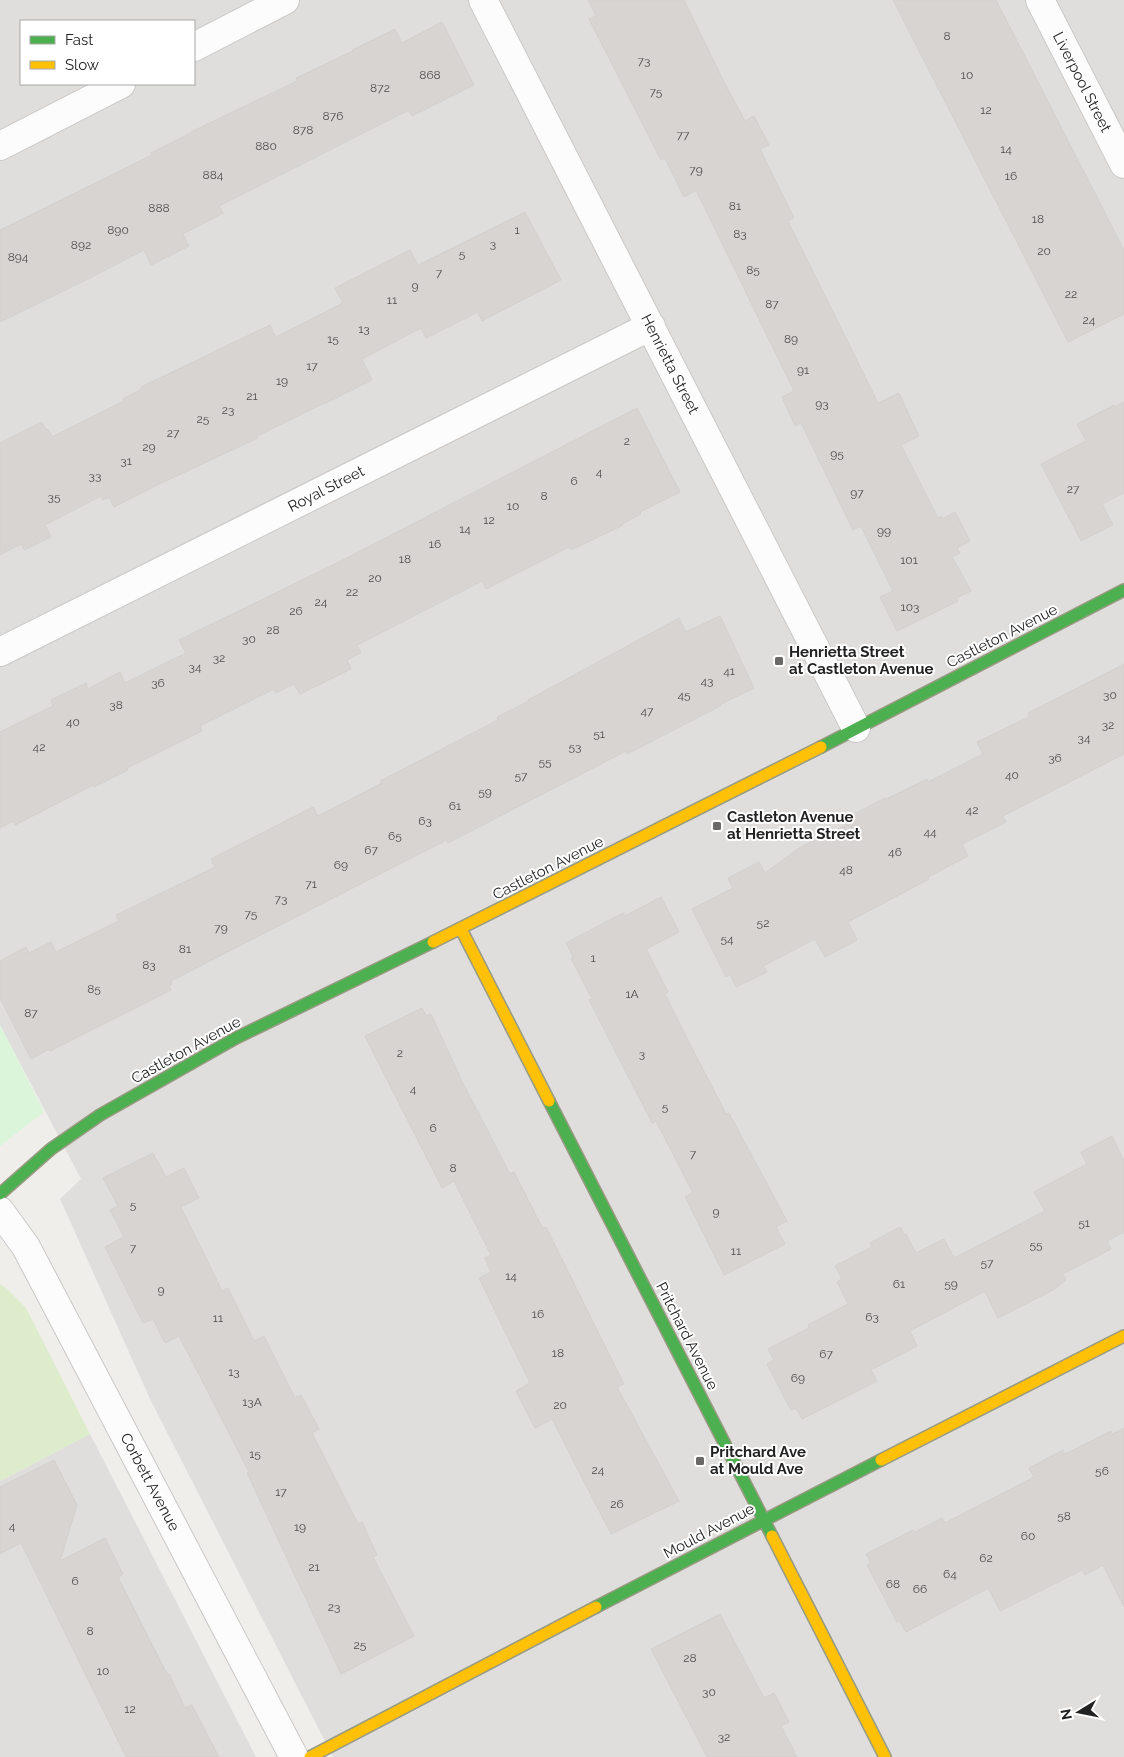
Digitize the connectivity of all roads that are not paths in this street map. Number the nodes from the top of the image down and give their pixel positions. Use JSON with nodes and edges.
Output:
{"nodes":[{"id":1,"x":285,"y":0,"type":"edge"},
{"id":2,"x":483,"y":0,"type":"edge"},
{"id":3,"x":1040,"y":0,"type":"edge"},
{"id":4,"x":195,"y":46,"type":"edge"},
{"id":5,"x":119,"y":85,"type":"edge"},
{"id":6,"x":0,"y":146,"type":"edge"},
{"id":7,"x":1124,"y":164,"type":"edge"},
{"id":8,"x":651,"y":326,"type":"junction"},
{"id":9,"x":1124,"y":590,"type":"edge"},
{"id":10,"x":0,"y":652,"type":"edge"},
{"id":11,"x":856,"y":728,"type":"junction"},
{"id":12,"x":461,"y":929,"type":"junction"},
{"id":13,"x":0,"y":1194,"type":"edge"},
{"id":14,"x":0,"y":1211,"type":"edge"},
{"id":15,"x":1124,"y":1336,"type":"edge"},
{"id":16,"x":764,"y":1519,"type":"junction"},
{"id":17,"x":294,"y":1757,"type":"edge"},
{"id":18,"x":310,"y":1757,"type":"edge"},
{"id":19,"x":885,"y":1757,"type":"edge"}],
"edges":[{"from":1,"to":4,"type":"street"},
{"from":2,"to":8,"type":"street","name":"Henrietta Street"},
{"from":3,"to":7,"type":"street","name":"Liverpool Street"},
{"from":5,"to":6,"type":"street"},
{"from":8,"to":10,"type":"street","name":"Royal Street"},
{"from":8,"to":11,"type":"street","name":"Henrietta Street"},
{"from":9,"to":11,"type":"street","name":"Castleton Avenue"},
{"from":11,"to":12,"type":"street","name":"Castleton Avenue"},
{"from":12,"to":13,"type":"street","name":"Castleton Avenue"},
{"from":12,"to":16,"type":"street","name":"Pritchard Avenue"},
{"from":14,"to":17,"type":"street","name":"Corbett Avenue"},
{"from":15,"to":16,"type":"street","name":"Mould Avenue"},
{"from":16,"to":18,"type":"street","name":"Mould Avenue"},
{"from":16,"to":19,"type":"street","name":"Pritchard Avenue"}]}
